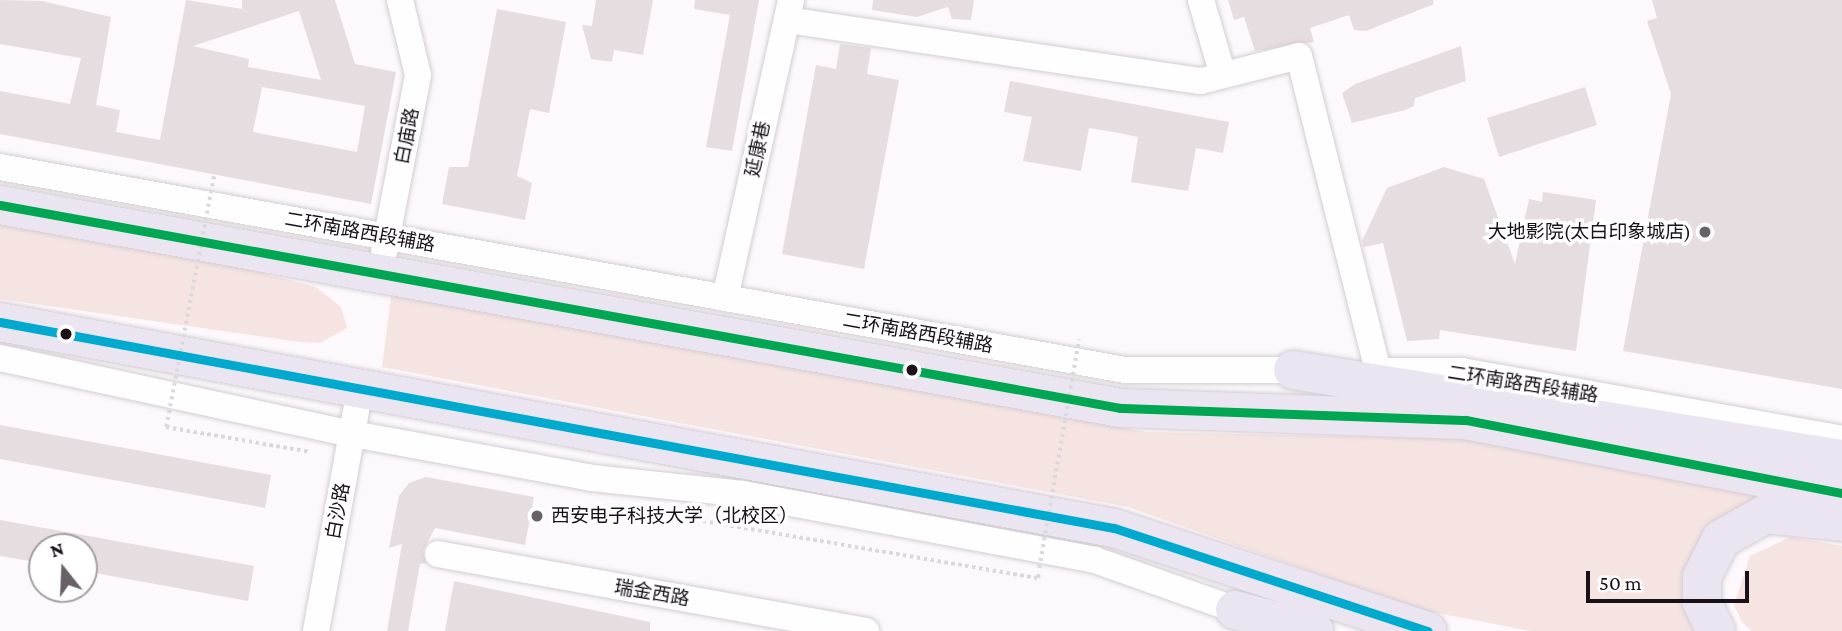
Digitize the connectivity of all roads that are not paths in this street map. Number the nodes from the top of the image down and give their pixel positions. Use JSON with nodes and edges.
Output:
{"nodes":[{"id":1,"x":400,"y":0,"type":"edge"},
{"id":2,"x":1201,"y":0,"type":"edge"},
{"id":3,"x":789,"y":10,"type":"edge"},
{"id":4,"x":1223,"y":75,"type":"junction"},
{"id":5,"x":0,"y":167,"type":"edge"},
{"id":6,"x":0,"y":205,"type":"edge"},
{"id":7,"x":387,"y":237,"type":"junction"},
{"id":8,"x":380,"y":274,"type":"junction"},
{"id":9,"x":726,"y":298,"type":"junction"},
{"id":10,"x":0,"y":323,"type":"edge"},
{"id":11,"x":0,"y":358,"type":"edge"},
{"id":12,"x":1293,"y":370,"type":"junction"},
{"id":13,"x":1378,"y":370,"type":"junction"},
{"id":14,"x":360,"y":390,"type":"junction"},
{"id":15,"x":1467,"y":407,"type":"junction"},
{"id":16,"x":352,"y":434,"type":"junction"},
{"id":17,"x":1842,"y":439,"type":"edge"},
{"id":18,"x":1842,"y":459,"type":"edge"},
{"id":19,"x":1837,"y":512,"type":"edge"},
{"id":20,"x":438,"y":554,"type":"dead end"},
{"id":21,"x":1244,"y":594,"type":"junction"},
{"id":22,"x":316,"y":631,"type":"edge"},
{"id":23,"x":866,"y":631,"type":"edge"},
{"id":24,"x":1295,"y":631,"type":"edge"},
{"id":25,"x":1314,"y":631,"type":"edge"},
{"id":26,"x":1375,"y":631,"type":"edge"},
{"id":27,"x":1427,"y":631,"type":"edge"},
{"id":28,"x":1716,"y":631,"type":"edge"}],
"edges":[{"from":1,"to":7,"type":"street","name":"白庙路"},
{"from":2,"to":4,"type":"street"},
{"from":3,"to":4,"type":"street"},
{"from":3,"to":9,"type":"street","name":"延康巷"},
{"from":4,"to":13,"type":"street"},
{"from":5,"to":7,"type":"street","name":"二环南路西段辅路"},
{"from":6,"to":8,"type":"highway"},
{"from":7,"to":8,"type":"street","name":"白庙路"},
{"from":7,"to":9,"type":"street","name":"二环南路西段辅路"},
{"from":8,"to":15,"type":"highway"},
{"from":9,"to":12,"type":"street","name":"二环南路西段辅路"},
{"from":10,"to":14,"type":"highway"},
{"from":11,"to":16,"type":"street"},
{"from":12,"to":13,"type":"street","name":"二环南路西段辅路"},
{"from":12,"to":15,"type":"highway"},
{"from":13,"to":17,"type":"street","name":"二环南路西段辅路"},
{"from":14,"to":16,"type":"street","name":"白沙路"},
{"from":14,"to":21,"type":"highway"},
{"from":15,"to":18,"type":"highway"},
{"from":15,"to":19,"type":"highway"},
{"from":16,"to":21,"type":"street"},
{"from":16,"to":22,"type":"street","name":"白沙路"},
{"from":19,"to":28,"type":"highway"},
{"from":20,"to":23,"type":"street","name":"瑞金西路"},
{"from":21,"to":24,"type":"street"},
{"from":21,"to":25,"type":"highway"},
{"from":21,"to":26,"type":"highway"},
{"from":21,"to":27,"type":"highway"}]}
